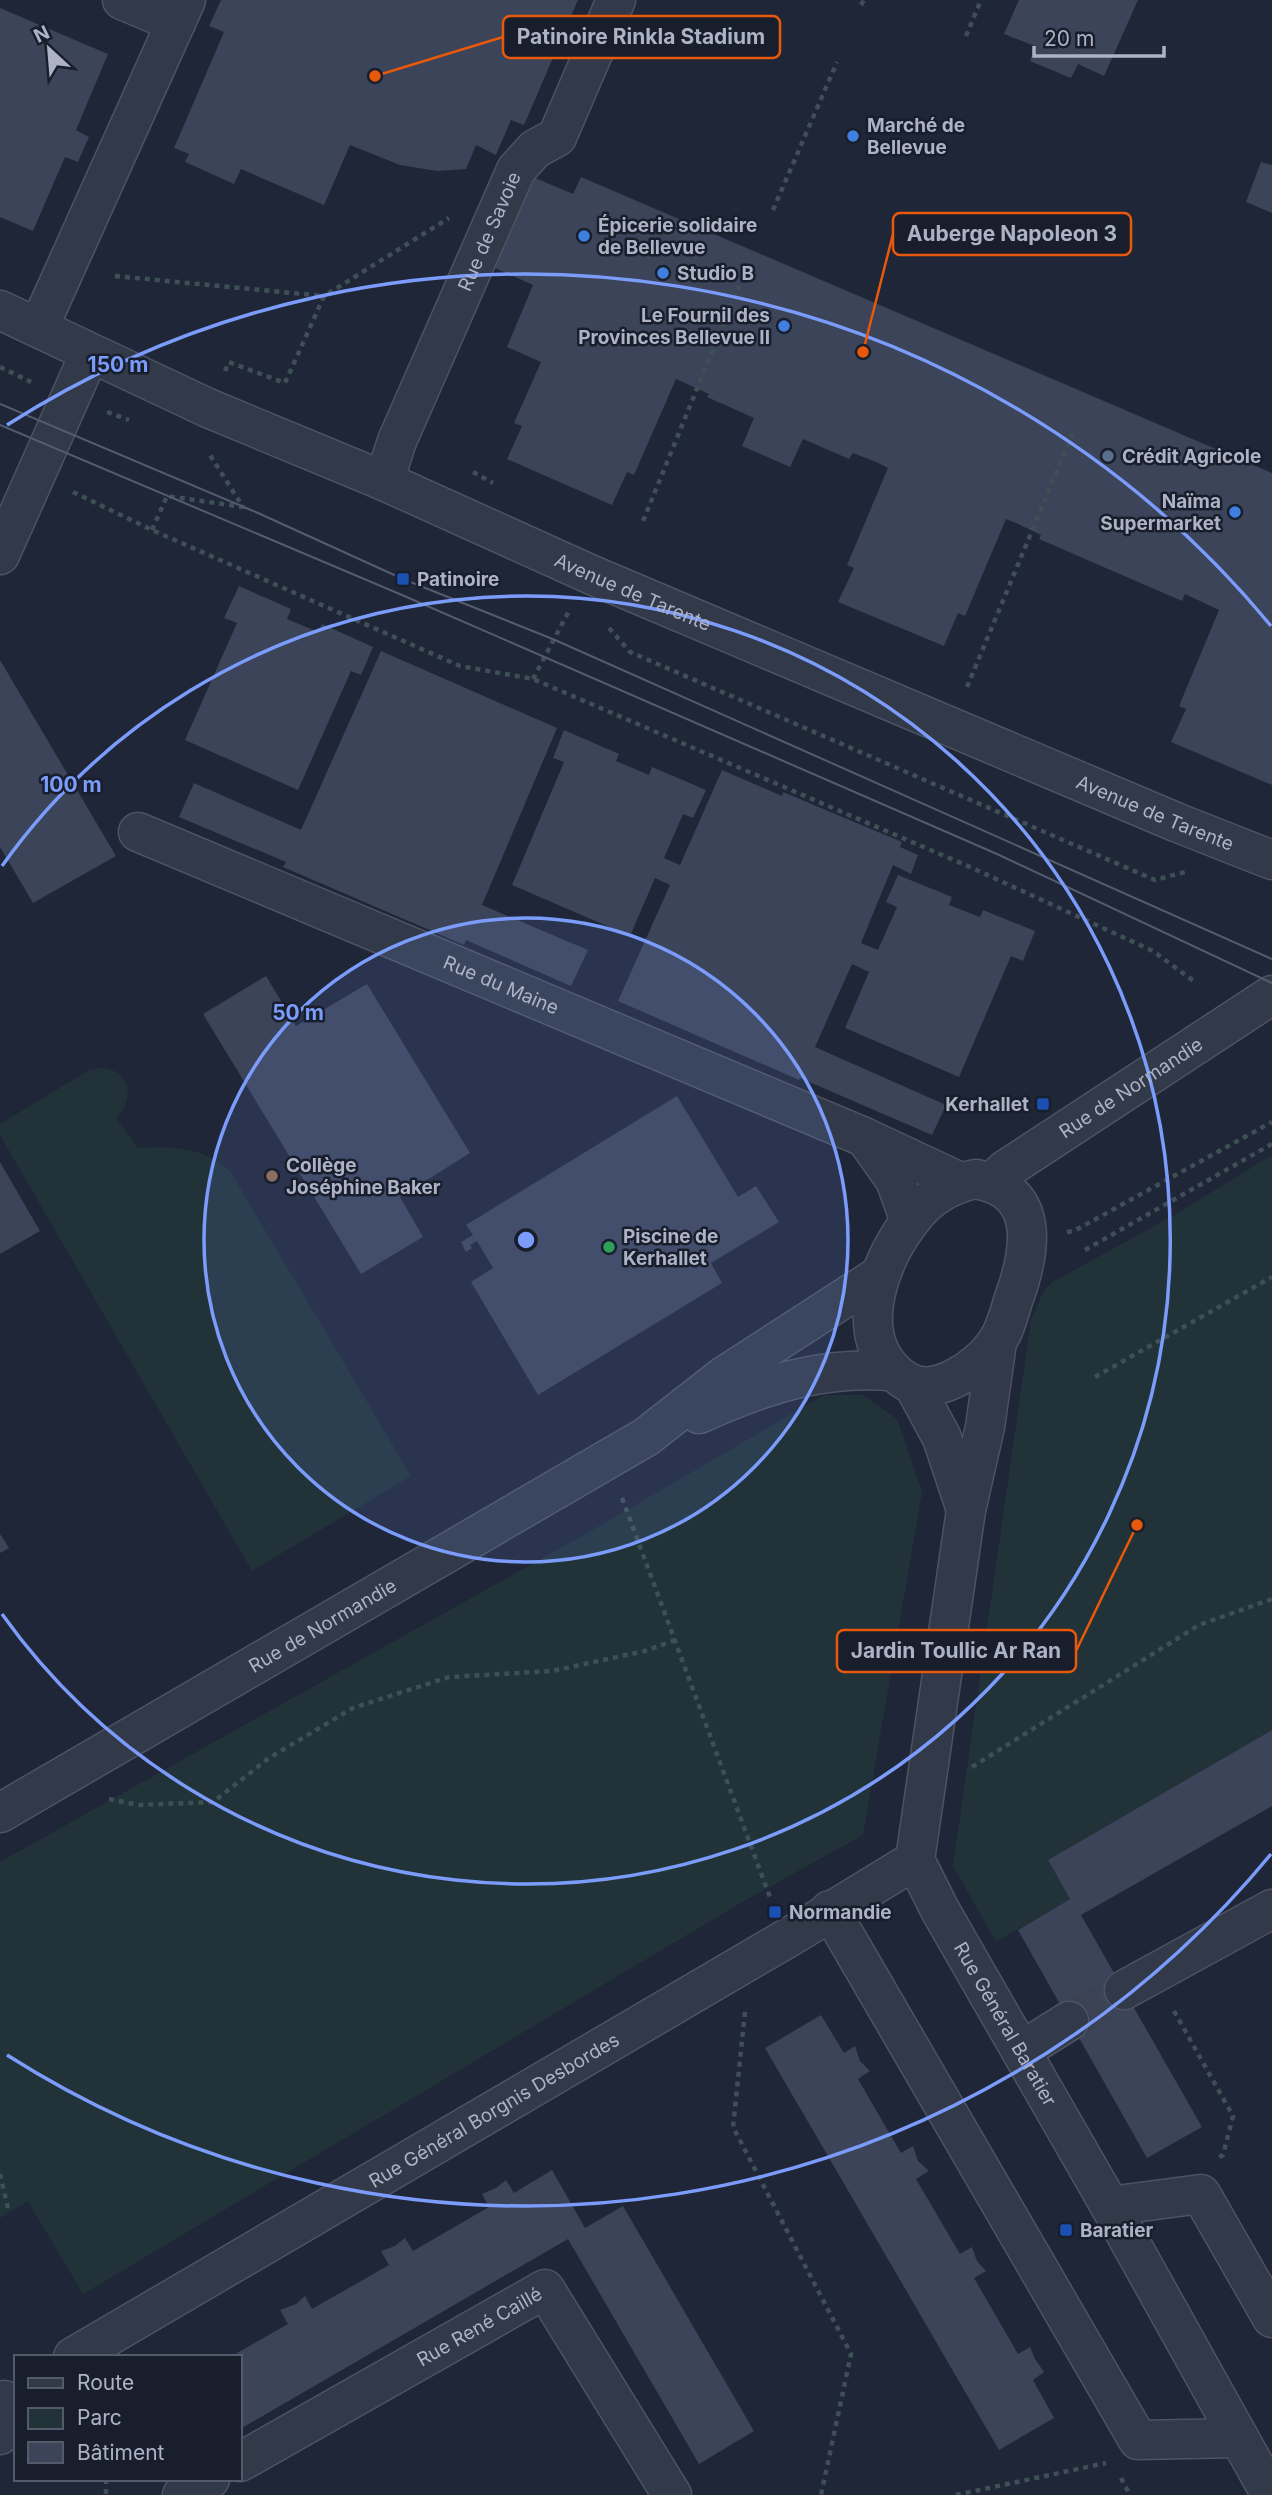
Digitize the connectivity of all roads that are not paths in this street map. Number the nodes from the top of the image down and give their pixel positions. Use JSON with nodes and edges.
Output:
{"nodes":[{"id":1,"x":122,"y":0,"type":"edge"},
{"id":2,"x":616,"y":0,"type":"edge"},
{"id":3,"x":181,"y":12,"type":"edge"},
{"id":4,"x":0,"y":310,"type":"edge"},
{"id":5,"x":39,"y":327,"type":"junction"},
{"id":6,"x":90,"y":353,"type":"junction"},
{"id":7,"x":384,"y":481,"type":"junction"},
{"id":8,"x":0,"y":555,"type":"edge"},
{"id":9,"x":138,"y":832,"type":"dead end"},
{"id":10,"x":1272,"y":860,"type":"edge"},
{"id":11,"x":1272,"y":995,"type":"edge"},
{"id":12,"x":864,"y":1137,"type":"junction"},
{"id":13,"x":976,"y":1182,"type":"junction"},
{"id":14,"x":910,"y":1221,"type":"junction"},
{"id":15,"x":880,"y":1275,"type":"junction"},
{"id":16,"x":998,"y":1342,"type":"junction"},
{"id":17,"x":902,"y":1378,"type":"junction"},
{"id":18,"x":646,"y":1437,"type":"junction"},
{"id":19,"x":966,"y":1510,"type":"junction"},
{"id":20,"x":0,"y":1813,"type":"edge"},
{"id":21,"x":915,"y":1860,"type":"junction"},
{"id":22,"x":1272,"y":1909,"type":"edge"},
{"id":23,"x":830,"y":1910,"type":"junction"},
{"id":24,"x":1138,"y":1982,"type":"tunnel mouth"},
{"id":25,"x":1069,"y":2021,"type":"tunnel mouth"},
{"id":26,"x":1021,"y":2051,"type":"junction"},
{"id":27,"x":1110,"y":2206,"type":"junction"},
{"id":28,"x":1272,"y":2318,"type":"edge"},
{"id":29,"x":76,"y":2355,"type":"edge"},
{"id":30,"x":1239,"y":2438,"type":"junction"},
{"id":31,"x":242,"y":2461,"type":"edge"},
{"id":32,"x":206,"y":2481,"type":"edge"},
{"id":33,"x":182,"y":2495,"type":"edge"},
{"id":34,"x":672,"y":2495,"type":"edge"},
{"id":35,"x":1271,"y":2495,"type":"edge"}],
"edges":[{"from":1,"to":3,"type":"street"},
{"from":2,"to":7,"type":"street","name":"Rue de Savoie"},
{"from":3,"to":5,"type":"street"},
{"from":4,"to":5,"type":"street","name":"Avenue de Tarente"},
{"from":5,"to":6,"type":"street","name":"Avenue de Tarente"},
{"from":6,"to":7,"type":"street","name":"Avenue de Tarente"},
{"from":6,"to":8,"type":"street"},
{"from":7,"to":10,"type":"street","name":"Avenue de Tarente"},
{"from":9,"to":12,"type":"street","name":"Rue du Maine"},
{"from":11,"to":13,"type":"street","name":"Rue de Normandie"},
{"from":12,"to":13,"type":"street","name":"Rue du Maine"},
{"from":12,"to":14,"type":"street"},
{"from":13,"to":14,"type":"street"},
{"from":13,"to":16,"type":"street"},
{"from":14,"to":15,"type":"street"},
{"from":15,"to":17,"type":"street"},
{"from":15,"to":18,"type":"street","name":"Rue de Normandie"},
{"from":16,"to":17,"type":"street"},
{"from":16,"to":19,"type":"street"},
{"from":17,"to":18,"type":"street","name":"Rue de Normandie"},
{"from":17,"to":19,"type":"street"},
{"from":18,"to":20,"type":"street","name":"Rue de Normandie"},
{"from":19,"to":21,"type":"street"},
{"from":21,"to":23,"type":"street","name":"Rue Général Borgnis Desbordes"},
{"from":21,"to":26,"type":"street","name":"Rue Général Baratier"},
{"from":22,"to":24,"type":"street"},
{"from":23,"to":29,"type":"street","name":"Rue Général Borgnis Desbordes"},
{"from":23,"to":30,"type":"street"},
{"from":25,"to":26,"type":"street"},
{"from":26,"to":27,"type":"street","name":"Rue Général Baratier"},
{"from":27,"to":28,"type":"street"},
{"from":27,"to":30,"type":"street","name":"Rue Général Baratier"},
{"from":30,"to":35,"type":"street","name":"Rue Général Baratier"},
{"from":31,"to":34,"type":"street","name":"Rue René Caillé"},
{"from":32,"to":33,"type":"street"}]}
